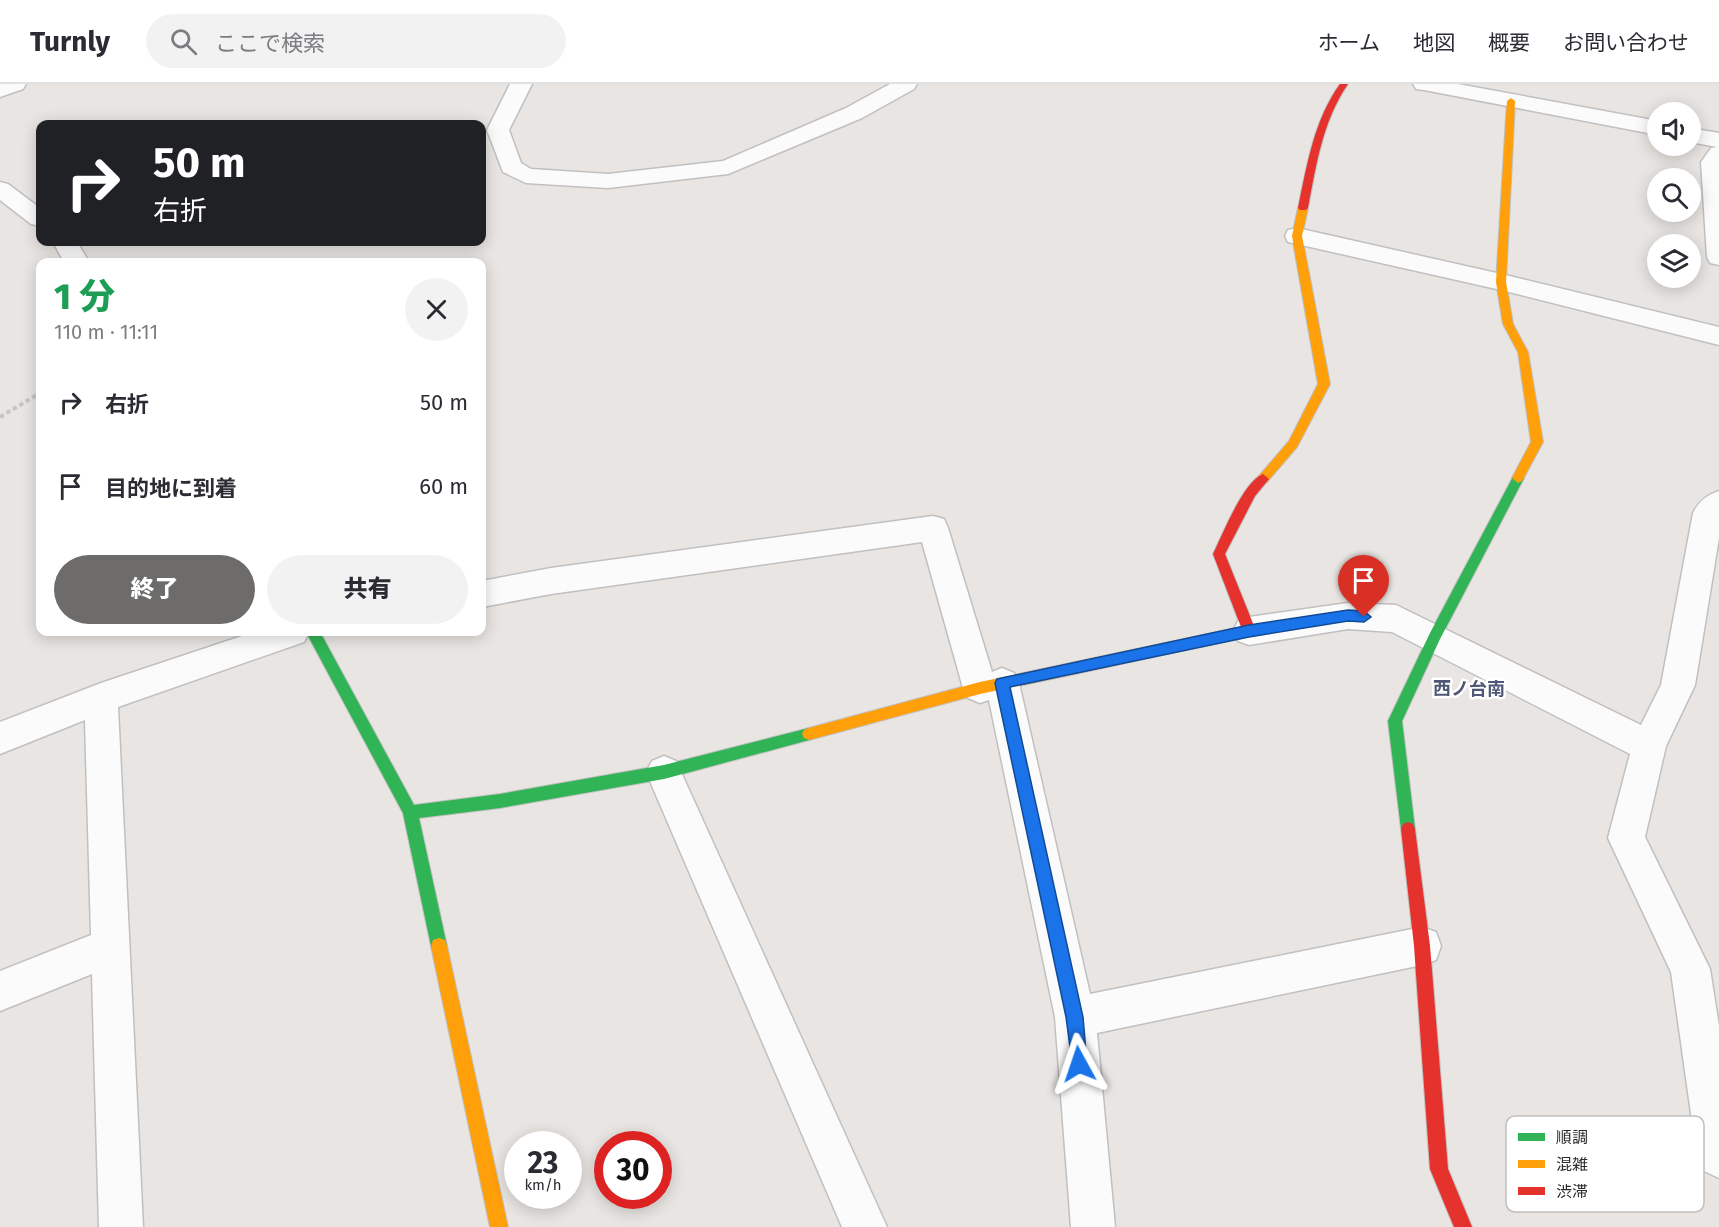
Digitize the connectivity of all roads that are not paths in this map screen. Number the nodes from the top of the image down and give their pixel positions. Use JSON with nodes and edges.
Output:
{"nodes":[{"id":1,"x":15,"y":84,"type":"edge"},
{"id":2,"x":522,"y":84,"type":"edge"},
{"id":3,"x":906,"y":84,"type":"edge"},
{"id":4,"x":1344,"y":84,"type":"edge"},
{"id":5,"x":1424,"y":84,"type":"edge"},
{"id":6,"x":0,"y":91,"type":"edge"},
{"id":7,"x":1510,"y":101,"type":"junction"},
{"id":8,"x":1647,"y":126,"type":"edge"},
{"id":9,"x":490,"y":131,"type":"edge"},
{"id":10,"x":1701,"y":137,"type":"edge"},
{"id":11,"x":1719,"y":140,"type":"edge"},
{"id":12,"x":1719,"y":153,"type":"edge"},
{"id":13,"x":0,"y":189,"type":"edge"},
{"id":14,"x":36,"y":216,"type":"edge"},
{"id":15,"x":1297,"y":236,"type":"junction"},
{"id":16,"x":1719,"y":256,"type":"edge"},
{"id":17,"x":1502,"y":282,"type":"junction"},
{"id":18,"x":1719,"y":336,"type":"edge"},
{"id":19,"x":1719,"y":503,"type":"edge"},
{"id":20,"x":486,"y":593,"type":"edge"},
{"id":21,"x":1249,"y":631,"type":"junction"},
{"id":22,"x":281,"y":636,"type":"edge"},
{"id":23,"x":315,"y":636,"type":"edge"},
{"id":24,"x":1436,"y":637,"type":"junction"},
{"id":25,"x":991,"y":685,"type":"junction"},
{"id":26,"x":101,"y":698,"type":"junction"},
{"id":27,"x":0,"y":738,"type":"edge"},
{"id":28,"x":1649,"y":746,"type":"junction"},
{"id":29,"x":664,"y":772,"type":"junction"},
{"id":30,"x":410,"y":812,"type":"junction"},
{"id":31,"x":1422,"y":946,"type":"junction"},
{"id":32,"x":110,"y":947,"type":"junction"},
{"id":33,"x":0,"y":991,"type":"edge"},
{"id":34,"x":1075,"y":1017,"type":"junction"},
{"id":35,"x":1719,"y":1156,"type":"edge"},
{"id":36,"x":121,"y":1227,"type":"edge"},
{"id":37,"x":499,"y":1227,"type":"edge"},
{"id":38,"x":865,"y":1227,"type":"edge"},
{"id":39,"x":1093,"y":1227,"type":"edge"},
{"id":40,"x":1463,"y":1227,"type":"edge"}],
"edges":[{"from":1,"to":6,"type":"street"},
{"from":2,"to":9,"type":"street"},
{"from":3,"to":9,"type":"street"},
{"from":4,"to":15,"type":"street"},
{"from":5,"to":7,"type":"street"},
{"from":7,"to":8,"type":"street"},
{"from":7,"to":17,"type":"street"},
{"from":10,"to":11,"type":"street"},
{"from":12,"to":16,"type":"street"},
{"from":13,"to":14,"type":"street"},
{"from":15,"to":17,"type":"street"},
{"from":15,"to":21,"type":"street"},
{"from":17,"to":18,"type":"street"},
{"from":17,"to":24,"type":"street"},
{"from":19,"to":28,"type":"street"},
{"from":20,"to":25,"type":"street"},
{"from":21,"to":24,"type":"street"},
{"from":21,"to":25,"type":"street"},
{"from":22,"to":26,"type":"street"},
{"from":23,"to":30,"type":"street"},
{"from":24,"to":28,"type":"street"},
{"from":24,"to":31,"type":"street"},
{"from":25,"to":29,"type":"street"},
{"from":25,"to":34,"type":"street"},
{"from":26,"to":27,"type":"street"},
{"from":26,"to":32,"type":"street"},
{"from":28,"to":35,"type":"street"},
{"from":29,"to":30,"type":"street"},
{"from":29,"to":38,"type":"street"},
{"from":30,"to":37,"type":"street"},
{"from":31,"to":34,"type":"street"},
{"from":31,"to":40,"type":"street"},
{"from":32,"to":33,"type":"street"},
{"from":32,"to":36,"type":"street"},
{"from":34,"to":39,"type":"street"}]}
